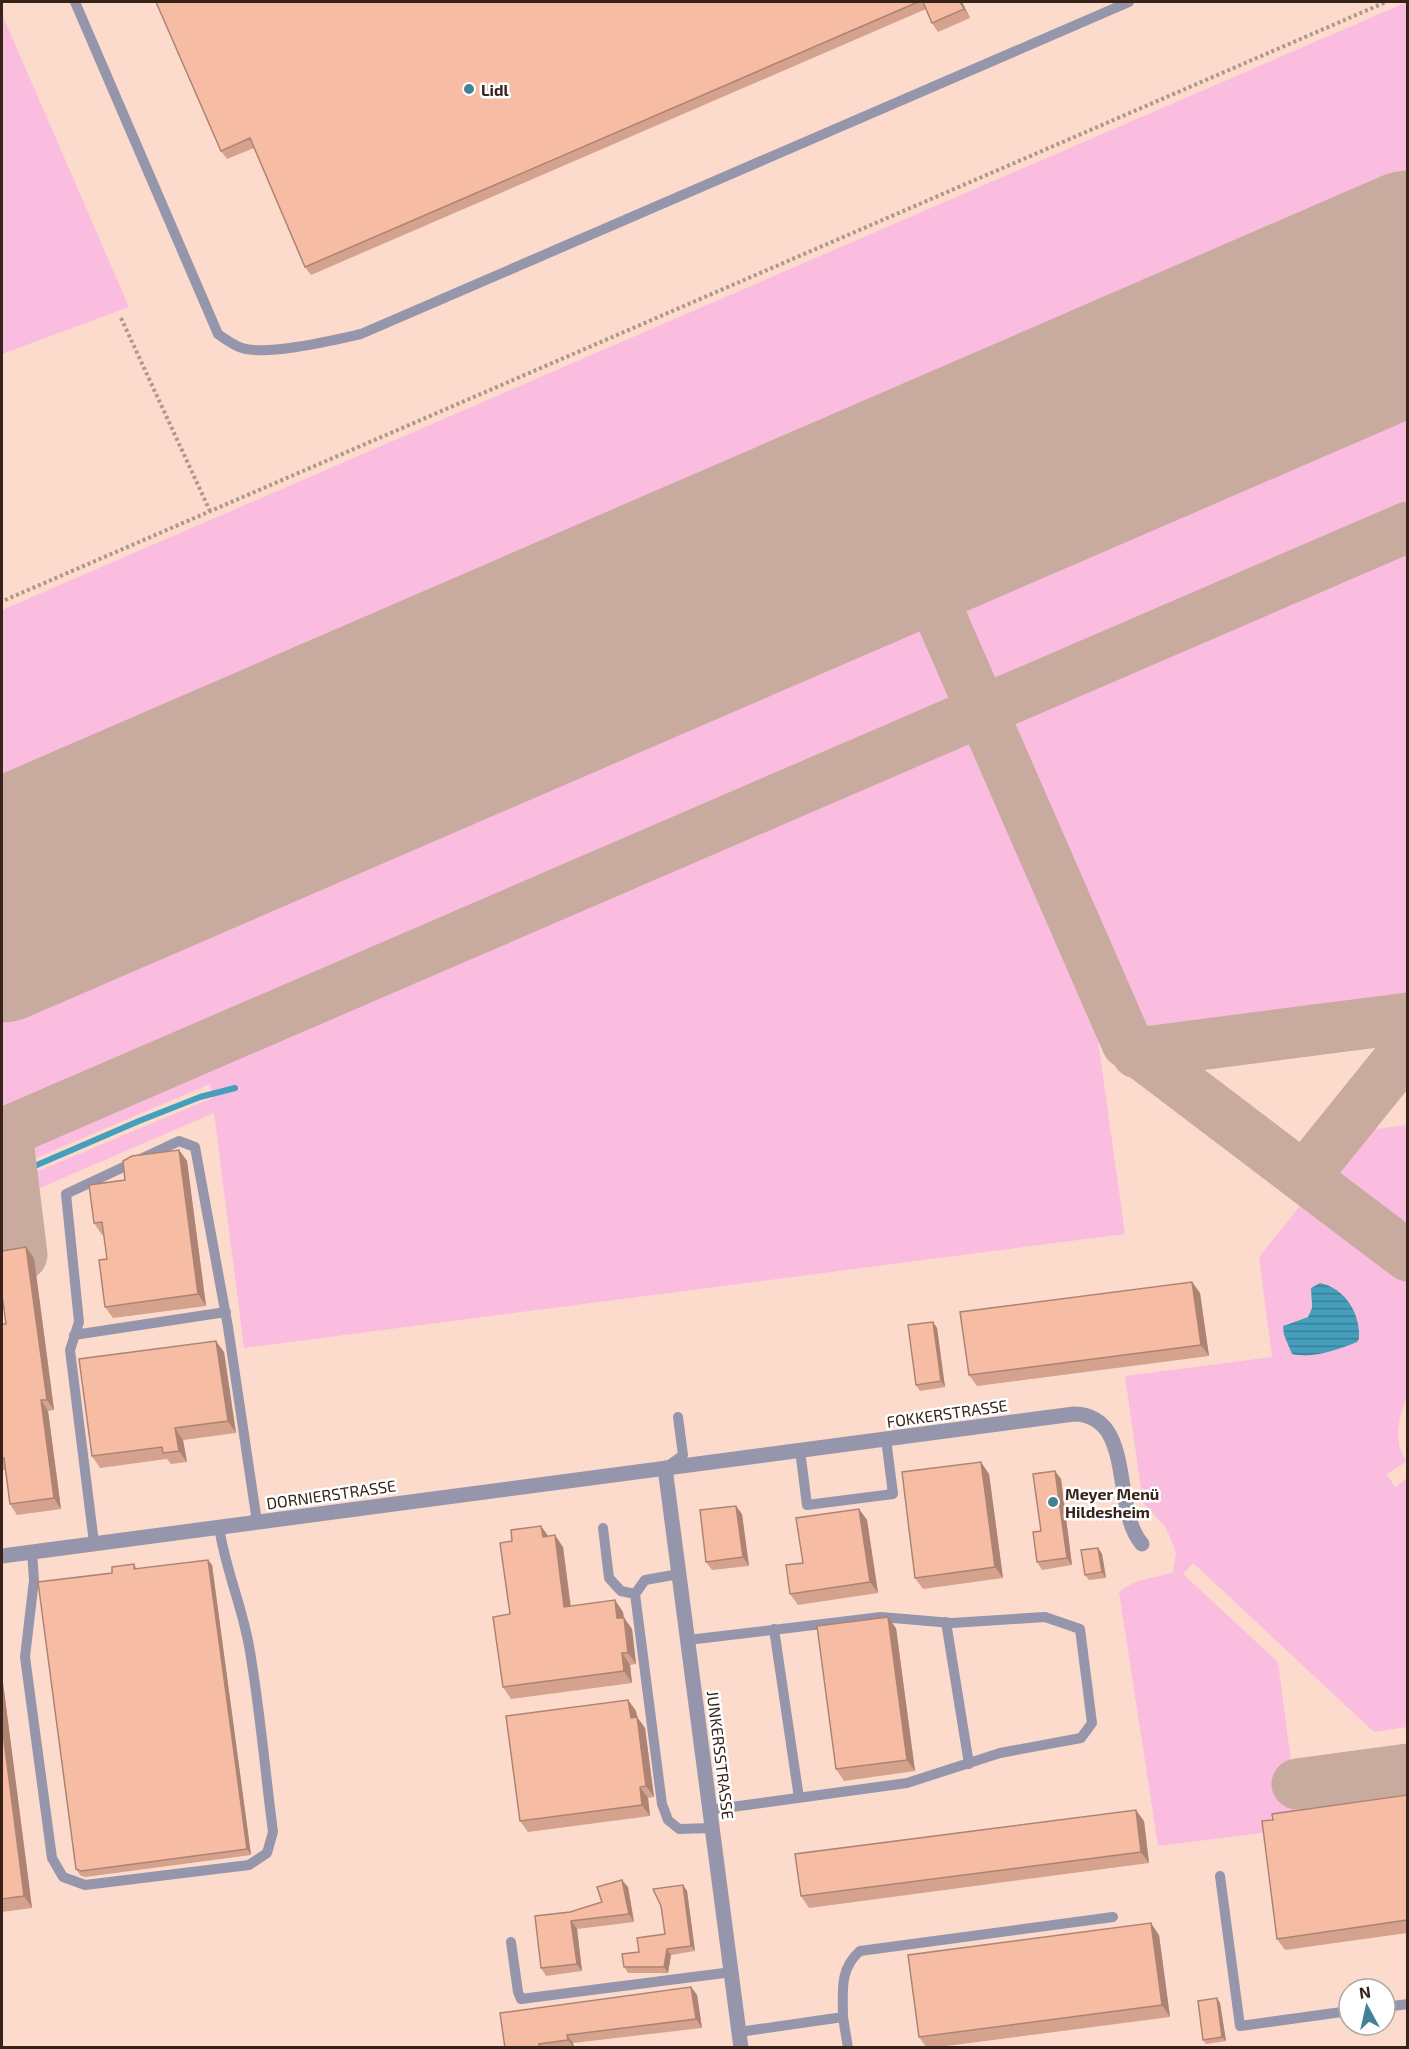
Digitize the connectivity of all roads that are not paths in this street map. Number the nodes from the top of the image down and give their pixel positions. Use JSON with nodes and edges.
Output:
{"nodes":[{"id":1,"x":75,"y":2,"type":"edge"},
{"id":2,"x":1129,"y":2,"type":"edge"},
{"id":3,"x":226,"y":1312,"type":"junction"},
{"id":4,"x":74,"y":1335,"type":"junction"},
{"id":5,"x":678,"y":1417,"type":"dead end"},
{"id":6,"x":886,"y":1439,"type":"junction"},
{"id":7,"x":800,"y":1450,"type":"junction"},
{"id":8,"x":665,"y":1468,"type":"junction"},
{"id":9,"x":257,"y":1522,"type":"junction"},
{"id":10,"x":219,"y":1527,"type":"junction"},
{"id":11,"x":603,"y":1528,"type":"dead end"},
{"id":12,"x":94,"y":1544,"type":"junction"},
{"id":13,"x":1142,"y":1544,"type":"dead end"},
{"id":14,"x":32,"y":1552,"type":"junction"},
{"id":15,"x":2,"y":1556,"type":"edge"},
{"id":16,"x":679,"y":1574,"type":"junction"},
{"id":17,"x":635,"y":1594,"type":"junction"},
{"id":18,"x":946,"y":1622,"type":"junction"},
{"id":19,"x":774,"y":1629,"type":"junction"},
{"id":20,"x":688,"y":1640,"type":"junction"},
{"id":21,"x":969,"y":1764,"type":"junction"},
{"id":22,"x":799,"y":1798,"type":"junction"},
{"id":23,"x":710,"y":1810,"type":"junction"},
{"id":24,"x":713,"y":1828,"type":"junction"},
{"id":25,"x":1220,"y":1876,"type":"dead end"},
{"id":26,"x":1113,"y":1917,"type":"dead end"},
{"id":27,"x":511,"y":1942,"type":"dead end"},
{"id":28,"x":732,"y":1972,"type":"junction"},
{"id":29,"x":1337,"y":2013,"type":"edge"},
{"id":30,"x":843,"y":2018,"type":"junction"},
{"id":31,"x":739,"y":2032,"type":"junction"},
{"id":32,"x":741,"y":2048,"type":"edge"},
{"id":33,"x":848,"y":2048,"type":"edge"}],
"edges":[{"from":1,"to":2,"type":"lane"},
{"from":3,"to":4,"type":"lane"},
{"from":3,"to":4,"type":"lane"},
{"from":3,"to":9,"type":"lane"},
{"from":4,"to":12,"type":"lane"},
{"from":5,"to":8,"type":"lane"},
{"from":6,"to":7,"type":"street","name":"FOKKERSTRASSE"},
{"from":6,"to":7,"type":"lane"},
{"from":6,"to":13,"type":"street","name":"FOKKERSTRASSE"},
{"from":7,"to":8,"type":"street","name":"FOKKERSTRASSE"},
{"from":8,"to":9,"type":"street","name":"DORNIERSTRASSE"},
{"from":8,"to":16,"type":"street","name":"JUNKERSSTRASSE"},
{"from":9,"to":10,"type":"street","name":"DORNIERSTRASSE"},
{"from":10,"to":12,"type":"street","name":"DORNIERSTRASSE"},
{"from":10,"to":14,"type":"lane"},
{"from":11,"to":17,"type":"lane"},
{"from":12,"to":14,"type":"street","name":"DORNIERSTRASSE"},
{"from":14,"to":15,"type":"street","name":"DORNIERSTRASSE"},
{"from":16,"to":17,"type":"lane"},
{"from":16,"to":20,"type":"street","name":"JUNKERSSTRASSE"},
{"from":17,"to":24,"type":"lane"},
{"from":18,"to":19,"type":"lane"},
{"from":18,"to":21,"type":"lane"},
{"from":18,"to":21,"type":"lane"},
{"from":19,"to":20,"type":"lane"},
{"from":19,"to":22,"type":"lane"},
{"from":20,"to":23,"type":"street","name":"JUNKERSSTRASSE"},
{"from":21,"to":22,"type":"lane"},
{"from":22,"to":23,"type":"lane"},
{"from":23,"to":24,"type":"street","name":"JUNKERSSTRASSE"},
{"from":24,"to":28,"type":"street","name":"JUNKERSSTRASSE"},
{"from":25,"to":29,"type":"lane"},
{"from":26,"to":30,"type":"lane"},
{"from":27,"to":28,"type":"lane"},
{"from":28,"to":31,"type":"street","name":"JUNKERSSTRASSE"},
{"from":30,"to":31,"type":"lane"},
{"from":30,"to":33,"type":"lane"},
{"from":31,"to":32,"type":"street","name":"JUNKERSSTRASSE"}]}
